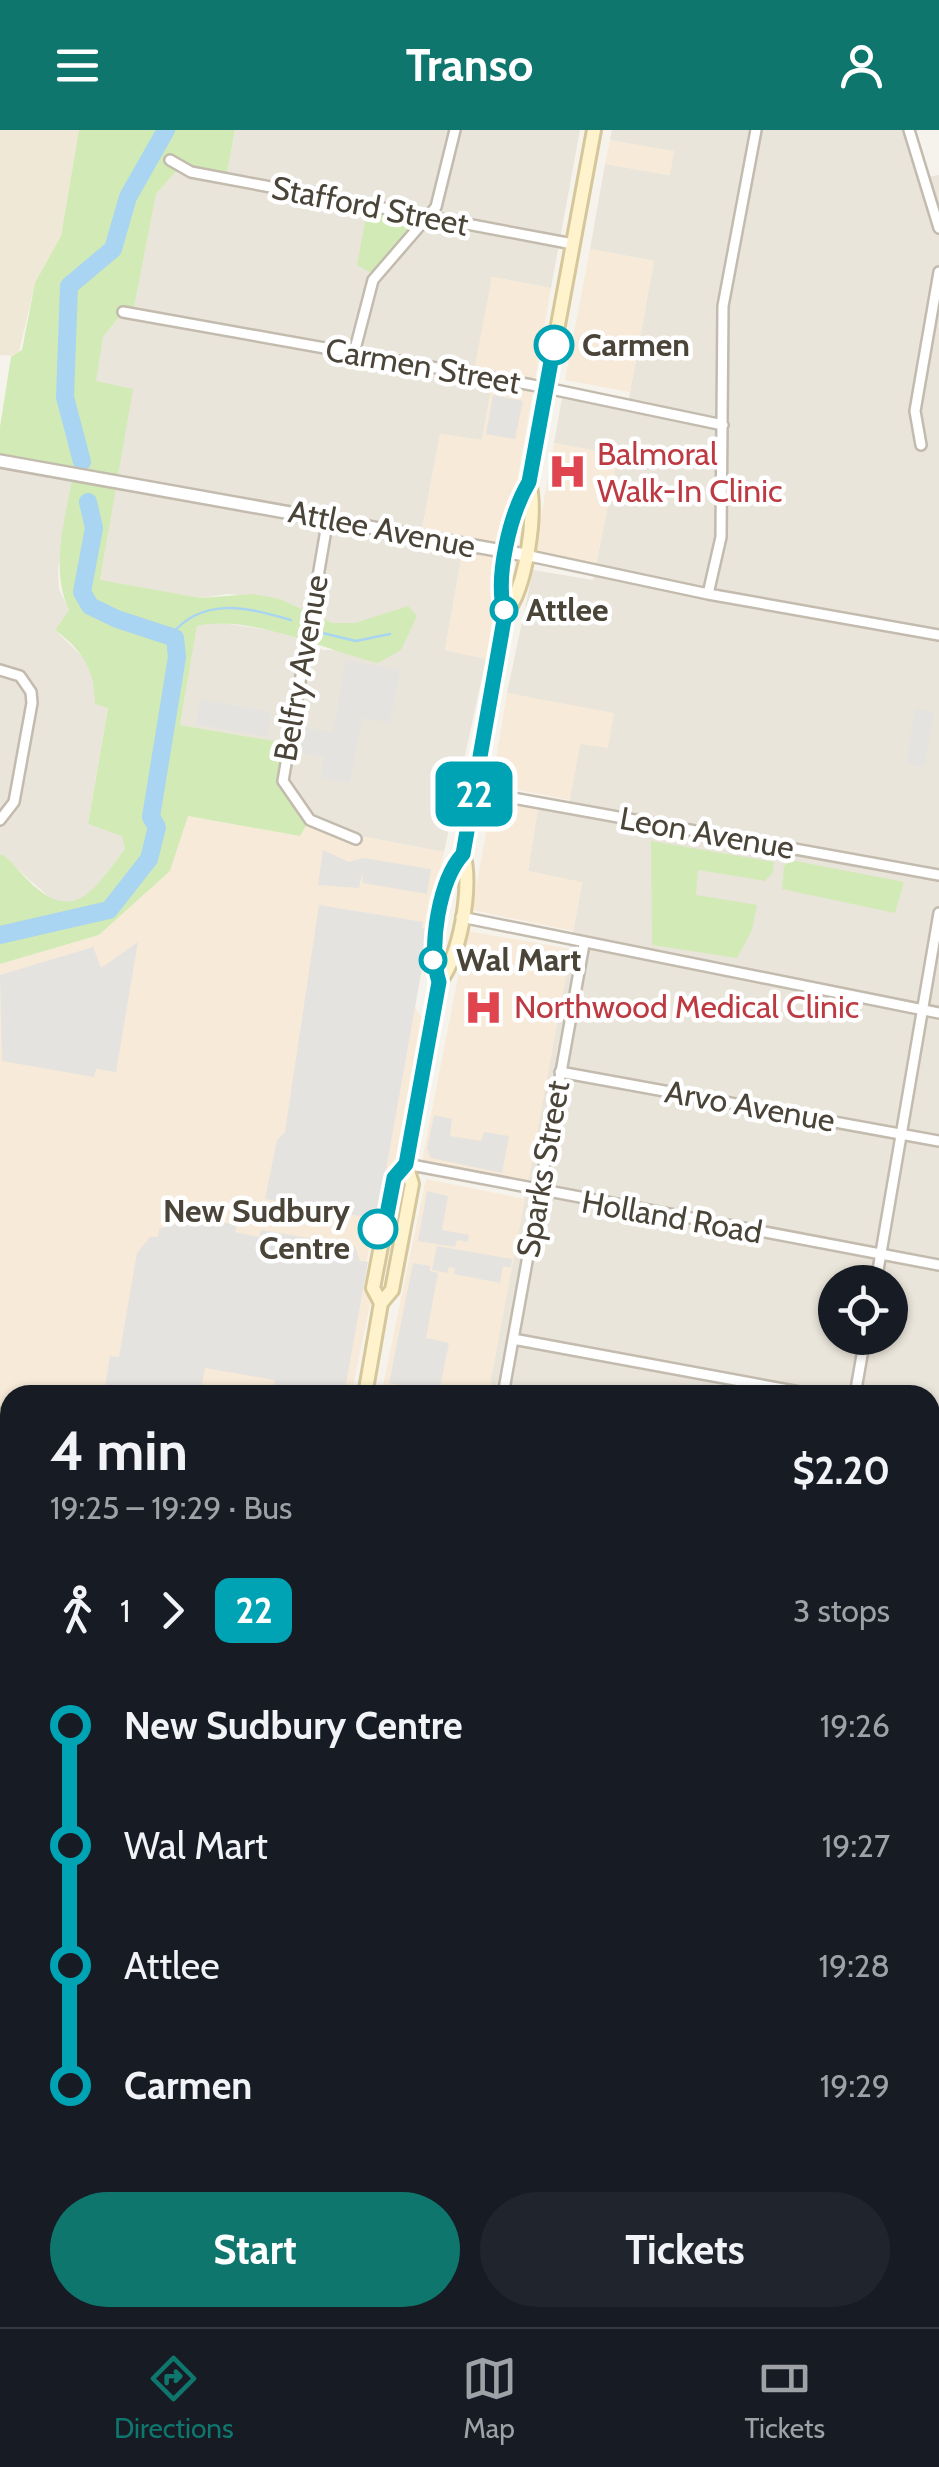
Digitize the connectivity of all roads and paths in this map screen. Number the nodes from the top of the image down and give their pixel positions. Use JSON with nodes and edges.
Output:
{"nodes":[{"id":1,"x":454,"y":130,"type":"edge"},
{"id":2,"x":594,"y":130,"type":"edge"},
{"id":3,"x":756,"y":130,"type":"edge"},
{"id":4,"x":909,"y":130,"type":"edge"},
{"id":5,"x":170,"y":160,"type":"dead end"},
{"id":6,"x":428,"y":216,"type":"junction"},
{"id":7,"x":939,"y":228,"type":"edge"},
{"id":8,"x":573,"y":244,"type":"junction"},
{"id":9,"x":939,"y":272,"type":"edge"},
{"id":10,"x":937,"y":300,"type":"edge"},
{"id":11,"x":123,"y":312,"type":"dead end"},
{"id":12,"x":354,"y":353,"type":"junction"},
{"id":13,"x":546,"y":388,"type":"junction"},
{"id":14,"x":723,"y":425,"type":"junction"},
{"id":15,"x":921,"y":445,"type":"dead end"},
{"id":16,"x":0,"y":461,"type":"edge"},
{"id":17,"x":529,"y":482,"type":"junction"},
{"id":18,"x":328,"y":518,"type":"junction"},
{"id":19,"x":508,"y":552,"type":"junction"},
{"id":20,"x":524,"y":555,"type":"junction"},
{"id":21,"x":708,"y":594,"type":"junction"},
{"id":22,"x":505,"y":614,"type":"junction"},
{"id":23,"x":939,"y":635,"type":"edge"},
{"id":24,"x":0,"y":670,"type":"edge"},
{"id":25,"x":474,"y":790,"type":"junction"},
{"id":26,"x":0,"y":820,"type":"edge"},
{"id":27,"x":356,"y":838,"type":"dead end"},
{"id":28,"x":463,"y":854,"type":"junction"},
{"id":29,"x":939,"y":876,"type":"edge"},
{"id":30,"x":939,"y":913,"type":"edge"},
{"id":31,"x":461,"y":917,"type":"junction"},
{"id":32,"x":584,"y":944,"type":"junction"},
{"id":33,"x":439,"y":982,"type":"junction"},
{"id":34,"x":922,"y":1010,"type":"junction"},
{"id":35,"x":939,"y":1013,"type":"edge"},
{"id":36,"x":560,"y":1072,"type":"junction"},
{"id":37,"x":901,"y":1134,"type":"junction"},
{"id":38,"x":939,"y":1141,"type":"edge"},
{"id":39,"x":406,"y":1164,"type":"junction"},
{"id":40,"x":540,"y":1193,"type":"junction"},
{"id":41,"x":881,"y":1254,"type":"junction"},
{"id":42,"x":879,"y":1265,"type":"edge"},
{"id":43,"x":939,"y":1265,"type":"edge"},
{"id":44,"x":513,"y":1339,"type":"junction"},
{"id":45,"x":862,"y":1355,"type":"edge"},
{"id":46,"x":366,"y":1385,"type":"edge"},
{"id":47,"x":505,"y":1385,"type":"edge"},
{"id":48,"x":762,"y":1385,"type":"edge"},
{"id":49,"x":856,"y":1385,"type":"edge"}],
"edges":[{"from":1,"to":6,"type":"street"},
{"from":2,"to":8,"type":"main road"},
{"from":3,"to":14,"type":"street"},
{"from":4,"to":7,"type":"street"},
{"from":5,"to":6,"type":"street","name":"Stafford Street"},
{"from":6,"to":8,"type":"street","name":"Stafford Street"},
{"from":6,"to":12,"type":"street"},
{"from":8,"to":13,"type":"main road"},
{"from":9,"to":10,"type":"street"},
{"from":10,"to":15,"type":"street"},
{"from":11,"to":12,"type":"street","name":"Carmen Street"},
{"from":12,"to":13,"type":"street","name":"Carmen Street"},
{"from":13,"to":14,"type":"street","name":"Carmen Street"},
{"from":13,"to":17,"type":"main road"},
{"from":14,"to":21,"type":"street"},
{"from":16,"to":18,"type":"street","name":"Attlee Avenue"},
{"from":17,"to":19,"type":"main road"},
{"from":17,"to":20,"type":"main road"},
{"from":18,"to":19,"type":"street","name":"Attlee Avenue"},
{"from":18,"to":27,"type":"street","name":"Belfry Avenue"},
{"from":19,"to":20,"type":"street","name":"Attlee Avenue"},
{"from":19,"to":22,"type":"main road"},
{"from":20,"to":21,"type":"street","name":"Attlee Avenue"},
{"from":20,"to":22,"type":"main road"},
{"from":21,"to":23,"type":"street","name":"Attlee Avenue"},
{"from":22,"to":25,"type":"main road"},
{"from":24,"to":26,"type":"street"},
{"from":25,"to":28,"type":"main road"},
{"from":25,"to":29,"type":"street","name":"Leon Avenue"},
{"from":28,"to":31,"type":"main road"},
{"from":28,"to":33,"type":"main road"},
{"from":30,"to":34,"type":"street"},
{"from":31,"to":32,"type":"street"},
{"from":31,"to":33,"type":"main road"},
{"from":32,"to":34,"type":"street"},
{"from":32,"to":36,"type":"street","name":"Sparks Street"},
{"from":33,"to":39,"type":"main road"},
{"from":34,"to":35,"type":"street"},
{"from":34,"to":37,"type":"street"},
{"from":36,"to":37,"type":"street","name":"Arvo Avenue"},
{"from":36,"to":40,"type":"street","name":"Sparks Street"},
{"from":37,"to":38,"type":"street","name":"Arvo Avenue"},
{"from":37,"to":41,"type":"street"},
{"from":39,"to":40,"type":"street","name":"Holland Road"},
{"from":39,"to":46,"type":"main road"},
{"from":40,"to":41,"type":"street","name":"Holland Road"},
{"from":40,"to":44,"type":"street","name":"Sparks Street"},
{"from":41,"to":42,"type":"street"},
{"from":41,"to":43,"type":"street","name":"Holland Road"},
{"from":44,"to":47,"type":"street","name":"Sparks Street"},
{"from":44,"to":48,"type":"street"},
{"from":45,"to":49,"type":"street"}]}
